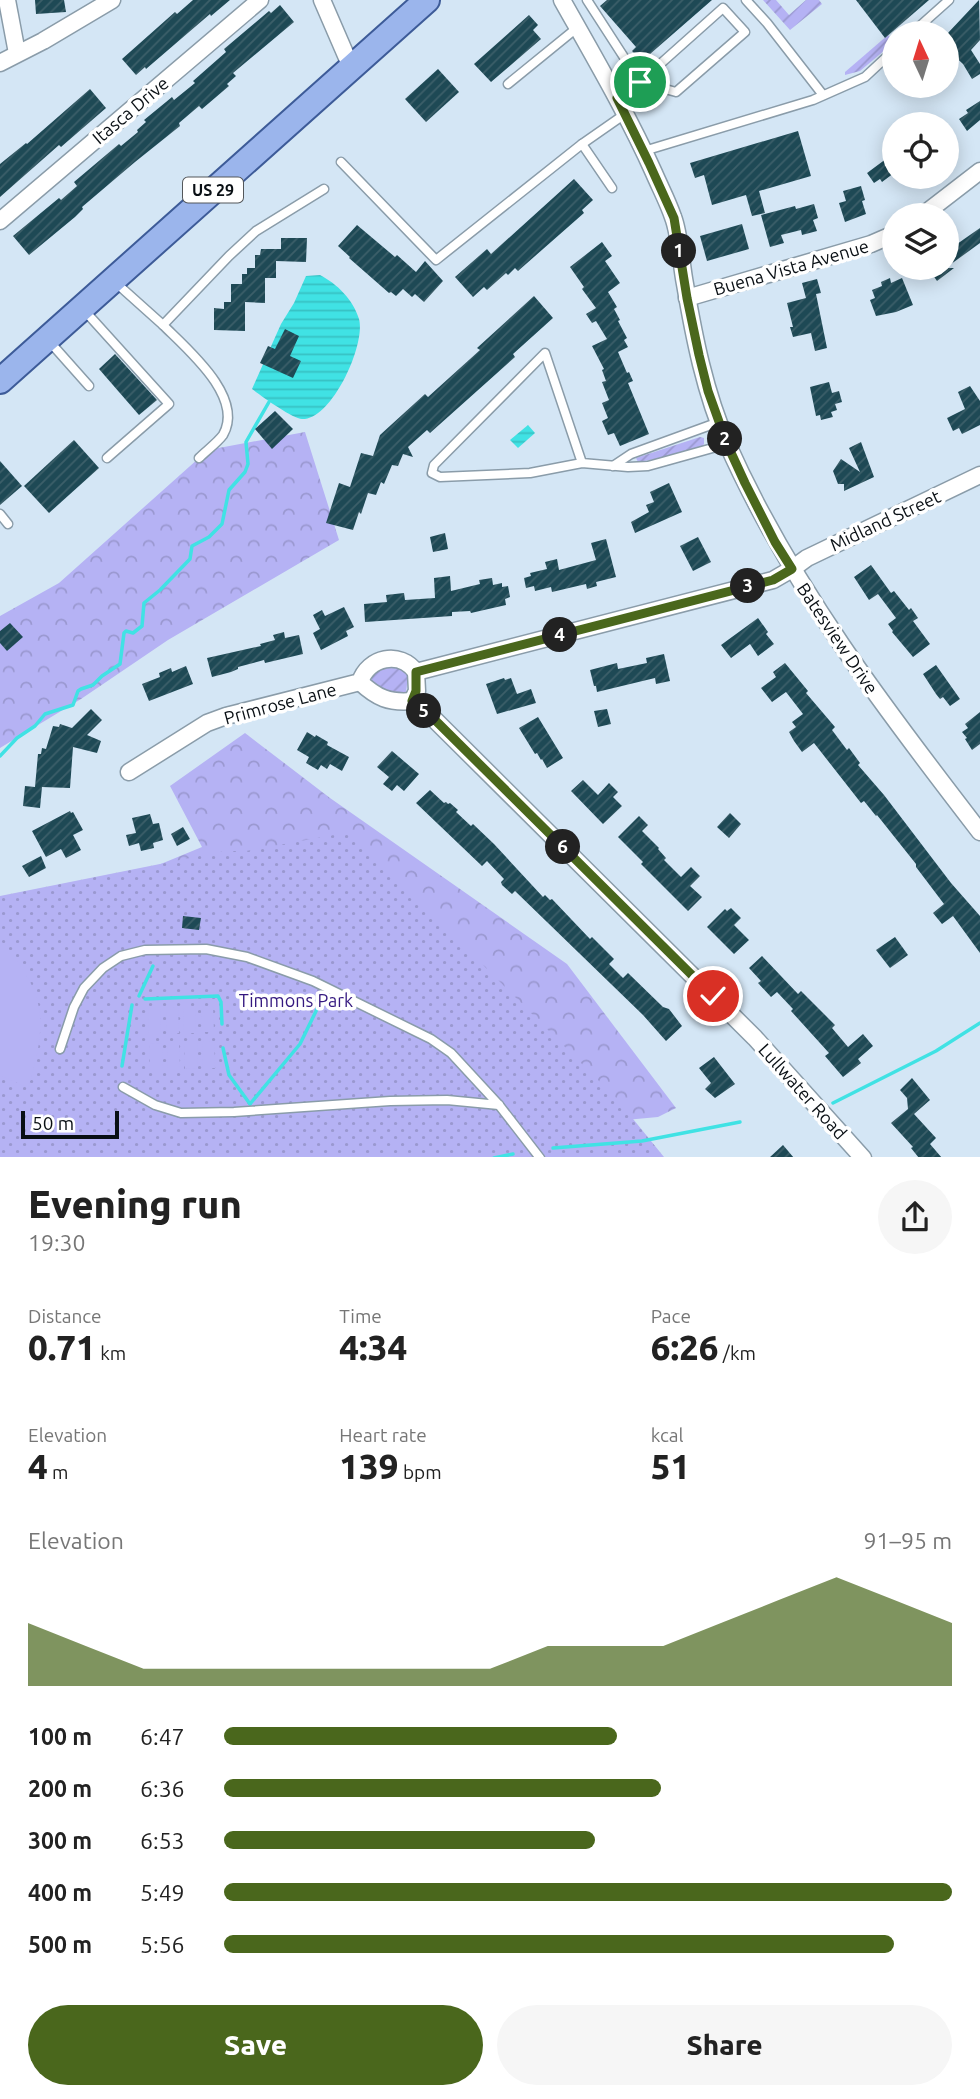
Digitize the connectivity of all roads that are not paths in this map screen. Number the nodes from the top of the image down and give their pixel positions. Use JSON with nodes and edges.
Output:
{"nodes":[{"id":1,"x":7,"y":0,"type":"edge"},
{"id":2,"x":112,"y":0,"type":"edge"},
{"id":3,"x":261,"y":0,"type":"edge"},
{"id":4,"x":322,"y":0,"type":"edge"},
{"id":5,"x":427,"y":0,"type":"edge"},
{"id":6,"x":587,"y":0,"type":"edge"},
{"id":7,"x":746,"y":0,"type":"edge"},
{"id":8,"x":949,"y":0,"type":"edge"},
{"id":9,"x":566,"y":2,"type":"edge"},
{"id":10,"x":925,"y":21,"type":"edge"},
{"id":11,"x":578,"y":27,"type":"junction"},
{"id":12,"x":17,"y":54,"type":"junction"},
{"id":13,"x":882,"y":61,"type":"edge"},
{"id":14,"x":0,"y":63,"type":"edge"},
{"id":15,"x":351,"y":67,"type":"junction"},
{"id":16,"x":640,"y":82,"type":"junction"},
{"id":17,"x":508,"y":84,"type":"dead end"},
{"id":18,"x":823,"y":95,"type":"junction"},
{"id":19,"x":617,"y":98,"type":"junction"},
{"id":20,"x":625,"y":114,"type":"junction"},
{"id":21,"x":582,"y":144,"type":"junction"},
{"id":22,"x":644,"y":151,"type":"junction"},
{"id":23,"x":341,"y":162,"type":"dead end"},
{"id":24,"x":980,"y":171,"type":"edge"},
{"id":25,"x":612,"y":188,"type":"dead end"},
{"id":26,"x":324,"y":189,"type":"dead end"},
{"id":27,"x":939,"y":203,"type":"edge"},
{"id":28,"x":0,"y":221,"type":"edge"},
{"id":29,"x":882,"y":239,"type":"edge"},
{"id":30,"x":113,"y":280,"type":"junction"},
{"id":31,"x":687,"y":298,"type":"junction"},
{"id":32,"x":82,"y":307,"type":"junction"},
{"id":33,"x":163,"y":325,"type":"junction"},
{"id":34,"x":47,"y":339,"type":"junction"},
{"id":35,"x":0,"y":381,"type":"edge"},
{"id":36,"x":89,"y":386,"type":"dead end"},
{"id":37,"x":719,"y":422,"type":"junction"},
{"id":38,"x":727,"y":444,"type":"junction"},
{"id":39,"x":107,"y":458,"type":"dead end"},
{"id":40,"x":199,"y":458,"type":"dead end"},
{"id":41,"x":582,"y":463,"type":"junction"},
{"id":42,"x":613,"y":466,"type":"junction"},
{"id":43,"x":980,"y":475,"type":"edge"},
{"id":44,"x":0,"y":514,"type":"edge"},
{"id":45,"x":8,"y":524,"type":"dead end"},
{"id":46,"x":792,"y":569,"type":"junction"},
{"id":47,"x":416,"y":672,"type":"junction"},
{"id":48,"x":360,"y":682,"type":"junction"},
{"id":49,"x":412,"y":701,"type":"junction"},
{"id":50,"x":130,"y":772,"type":"dead end"},
{"id":51,"x":980,"y":832,"type":"edge"},
{"id":52,"x":60,"y":1049,"type":"dead end"},
{"id":53,"x":123,"y":1087,"type":"dead end"},
{"id":54,"x":499,"y":1105,"type":"junction"},
{"id":55,"x":540,"y":1157,"type":"edge"},
{"id":56,"x":863,"y":1157,"type":"edge"}],
"edges":[{"from":1,"to":12,"type":"street"},
{"from":2,"to":12,"type":"street"},
{"from":3,"to":28,"type":"street","name":"Itasca Drive"},
{"from":4,"to":15,"type":"street"},
{"from":5,"to":15,"type":"main road","number":"US 29"},
{"from":6,"to":16,"type":"lane"},
{"from":7,"to":18,"type":"lane"},
{"from":8,"to":10,"type":"lane"},
{"from":9,"to":11,"type":"street","name":"Batesview Drive"},
{"from":11,"to":17,"type":"lane"},
{"from":11,"to":19,"type":"street","name":"Batesview Drive"},
{"from":12,"to":14,"type":"street"},
{"from":13,"to":18,"type":"lane"},
{"from":15,"to":30,"type":"main road","number":"US 29"},
{"from":16,"to":16,"type":"lane"},
{"from":16,"to":19,"type":"lane"},
{"from":18,"to":22,"type":"lane"},
{"from":19,"to":20,"type":"street","name":"Batesview Drive"},
{"from":20,"to":21,"type":"lane"},
{"from":20,"to":22,"type":"street","name":"Batesview Drive"},
{"from":21,"to":23,"type":"lane"},
{"from":21,"to":25,"type":"lane"},
{"from":22,"to":31,"type":"street","name":"Batesview Drive"},
{"from":24,"to":27,"type":"street"},
{"from":26,"to":33,"type":"lane"},
{"from":29,"to":31,"type":"street","name":"Buena Vista Avenue"},
{"from":30,"to":32,"type":"main road","number":"US 29"},
{"from":30,"to":33,"type":"lane"},
{"from":31,"to":37,"type":"street","name":"Batesview Drive"},
{"from":32,"to":34,"type":"main road","number":"US 29"},
{"from":32,"to":39,"type":"lane"},
{"from":33,"to":40,"type":"lane"},
{"from":34,"to":35,"type":"main road","number":"US 29"},
{"from":34,"to":36,"type":"lane"},
{"from":37,"to":38,"type":"street","name":"Batesview Drive"},
{"from":37,"to":42,"type":"lane"},
{"from":38,"to":42,"type":"lane"},
{"from":38,"to":46,"type":"street","name":"Batesview Drive"},
{"from":41,"to":41,"type":"lane"},
{"from":41,"to":42,"type":"lane"},
{"from":43,"to":46,"type":"street","name":"Midland Street"},
{"from":44,"to":45,"type":"lane"},
{"from":46,"to":47,"type":"street"},
{"from":46,"to":51,"type":"street","name":"Batesview Drive"},
{"from":47,"to":48,"type":"street","name":"Primrose Lane"},
{"from":47,"to":49,"type":"street"},
{"from":48,"to":49,"type":"street"},
{"from":48,"to":50,"type":"street","name":"Primrose Lane"},
{"from":49,"to":56,"type":"street","name":"Lullwater Road"},
{"from":52,"to":54,"type":"lane"},
{"from":53,"to":54,"type":"lane"},
{"from":54,"to":55,"type":"lane"}]}
